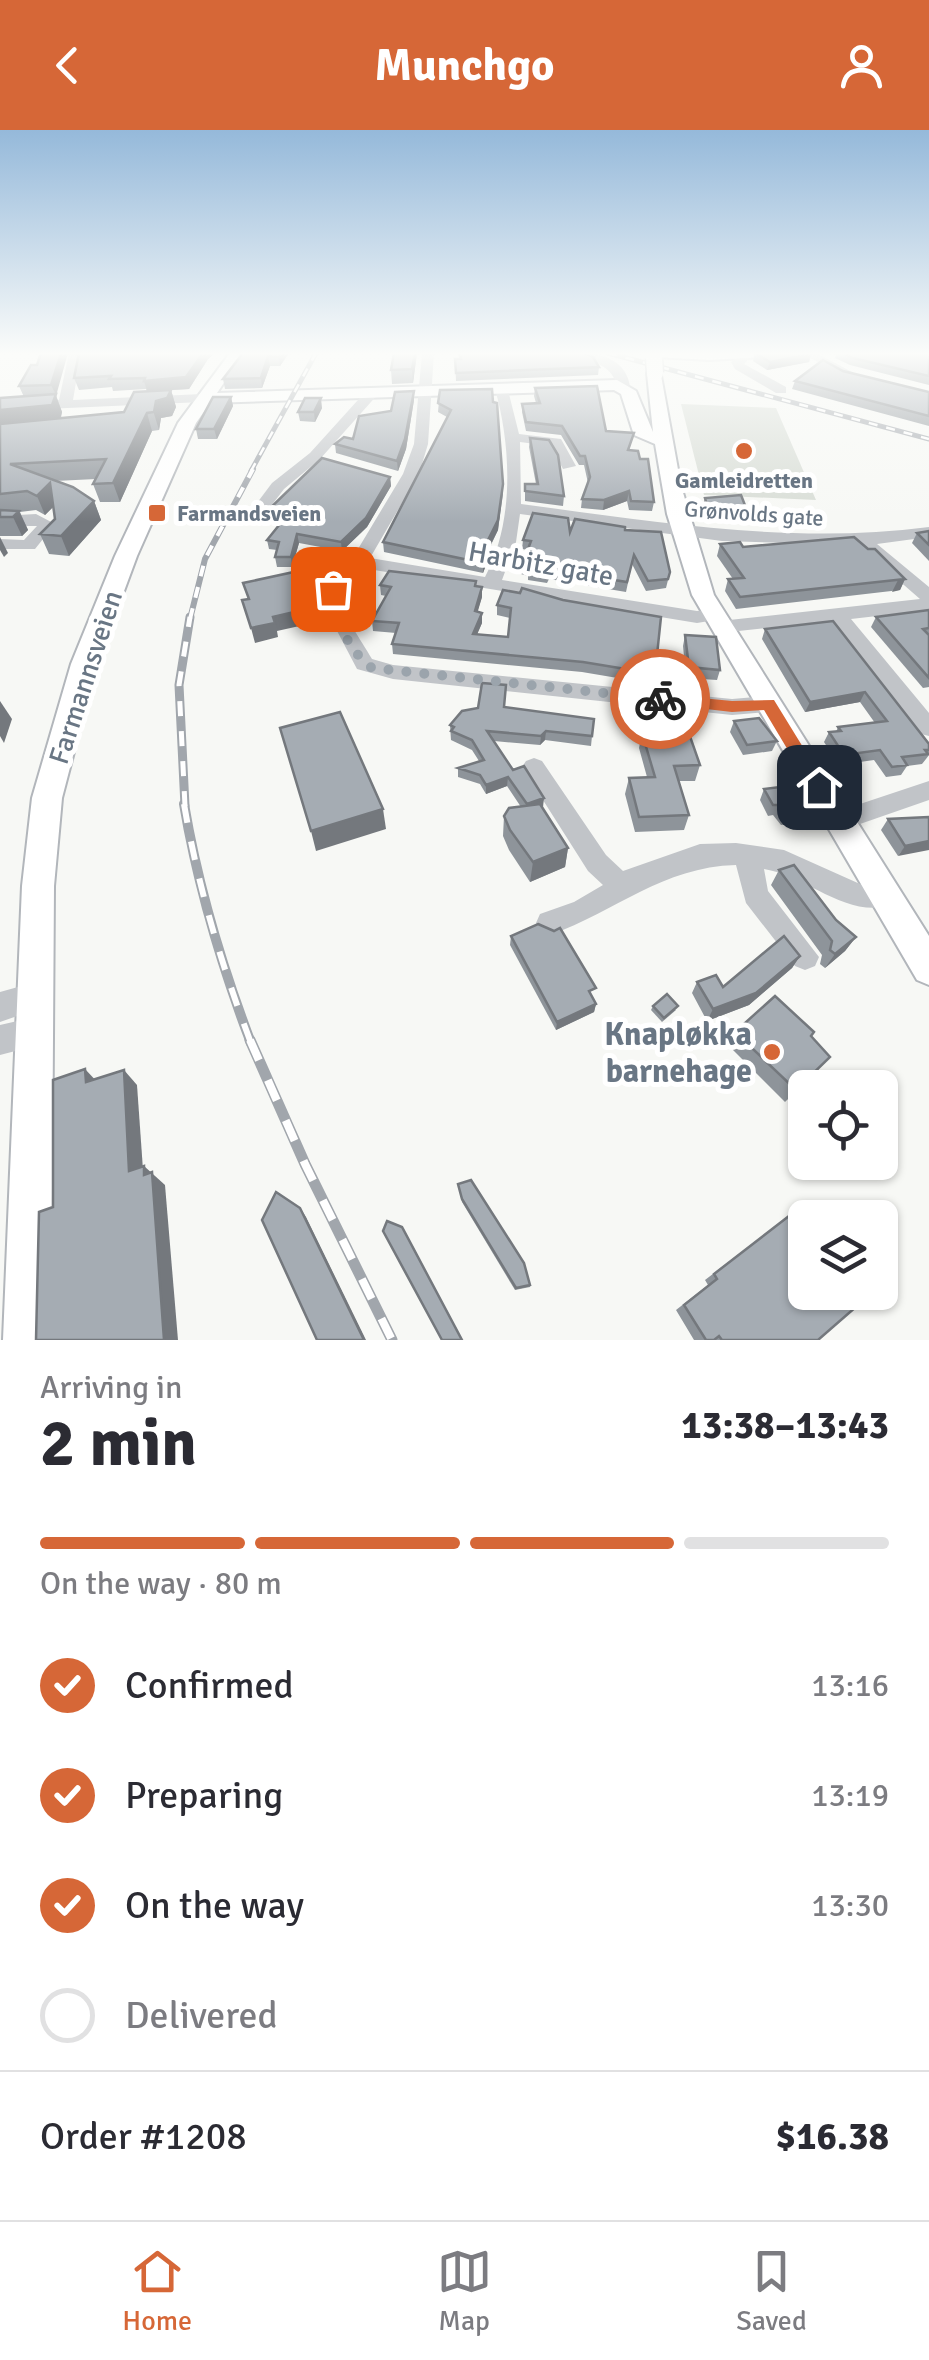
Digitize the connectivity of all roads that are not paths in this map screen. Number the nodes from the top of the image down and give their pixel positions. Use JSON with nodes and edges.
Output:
{"nodes":[{"id":1,"x":111,"y":409,"type":"edge"},
{"id":2,"x":195,"y":409,"type":"edge"},
{"id":3,"x":357,"y":409,"type":"edge"},
{"id":4,"x":424,"y":409,"type":"edge"},
{"id":5,"x":505,"y":409,"type":"edge"},
{"id":6,"x":633,"y":409,"type":"edge"},
{"id":7,"x":660,"y":409,"type":"edge"},
{"id":8,"x":104,"y":419,"type":"edge"},
{"id":9,"x":509,"y":437,"type":"junction"},
{"id":10,"x":663,"y":441,"type":"junction"},
{"id":11,"x":315,"y":456,"type":"junction"},
{"id":12,"x":339,"y":464,"type":"edge"},
{"id":13,"x":568,"y":466,"type":"dead end"},
{"id":14,"x":266,"y":503,"type":"dead end"},
{"id":15,"x":515,"y":508,"type":"junction"},
{"id":16,"x":0,"y":521,"type":"edge"},
{"id":17,"x":683,"y":532,"type":"junction"},
{"id":18,"x":929,"y":532,"type":"edge"},
{"id":19,"x":865,"y":543,"type":"junction"},
{"id":20,"x":0,"y":544,"type":"edge"},
{"id":21,"x":359,"y":562,"type":"junction"},
{"id":22,"x":491,"y":583,"type":"junction"},
{"id":23,"x":929,"y":600,"type":"edge"},
{"id":24,"x":838,"y":614,"type":"junction"},
{"id":25,"x":717,"y":621,"type":"junction"},
{"id":26,"x":768,"y":704,"type":"junction"},
{"id":27,"x":929,"y":728,"type":"edge"},
{"id":28,"x":534,"y":767,"type":"dead end"},
{"id":29,"x":929,"y":790,"type":"edge"},
{"id":30,"x":860,"y":814,"type":"dead end"},
{"id":31,"x":756,"y":856,"type":"junction"},
{"id":32,"x":631,"y":882,"type":"junction"},
{"id":33,"x":885,"y":896,"type":"junction"},
{"id":34,"x":550,"y":923,"type":"dead end"},
{"id":35,"x":805,"y":958,"type":"dead end"},
{"id":36,"x":929,"y":968,"type":"edge"},
{"id":37,"x":0,"y":1007,"type":"edge"},
{"id":38,"x":24,"y":1022,"type":"edge"},
{"id":39,"x":27,"y":1340,"type":"edge"}],
"edges":[{"from":1,"to":8,"type":"street"},
{"from":2,"to":38,"type":"main road","name":"Farmannsveien"},
{"from":3,"to":11,"type":"street"},
{"from":4,"to":21,"type":"street"},
{"from":5,"to":9,"type":"street"},
{"from":6,"to":10,"type":"main road"},
{"from":7,"to":10,"type":"main road"},
{"from":9,"to":13,"type":"street"},
{"from":9,"to":15,"type":"street"},
{"from":10,"to":17,"type":"main road"},
{"from":11,"to":12,"type":"street"},
{"from":11,"to":14,"type":"street"},
{"from":15,"to":17,"type":"street","name":"Grønvolds gate"},
{"from":15,"to":22,"type":"street"},
{"from":16,"to":20,"type":"street"},
{"from":17,"to":19,"type":"street","name":"Grønvolds gate"},
{"from":17,"to":25,"type":"main road"},
{"from":18,"to":19,"type":"street","name":"Grønvolds gate"},
{"from":19,"to":23,"type":"street"},
{"from":21,"to":22,"type":"street","name":"Harbitz gate"},
{"from":21,"to":26,"type":"street"},
{"from":22,"to":25,"type":"street","name":"Harbitz gate"},
{"from":23,"to":24,"type":"street","name":"Harbitz gate"},
{"from":24,"to":25,"type":"street","name":"Harbitz gate"},
{"from":24,"to":27,"type":"street"},
{"from":25,"to":26,"type":"main road"},
{"from":26,"to":33,"type":"main road"},
{"from":28,"to":32,"type":"street"},
{"from":29,"to":30,"type":"street"},
{"from":31,"to":32,"type":"street"},
{"from":31,"to":33,"type":"street"},
{"from":31,"to":35,"type":"street"},
{"from":32,"to":34,"type":"street"},
{"from":33,"to":36,"type":"main road"},
{"from":37,"to":38,"type":"street"},
{"from":38,"to":39,"type":"main road","name":"Farmannsveien"}]}
